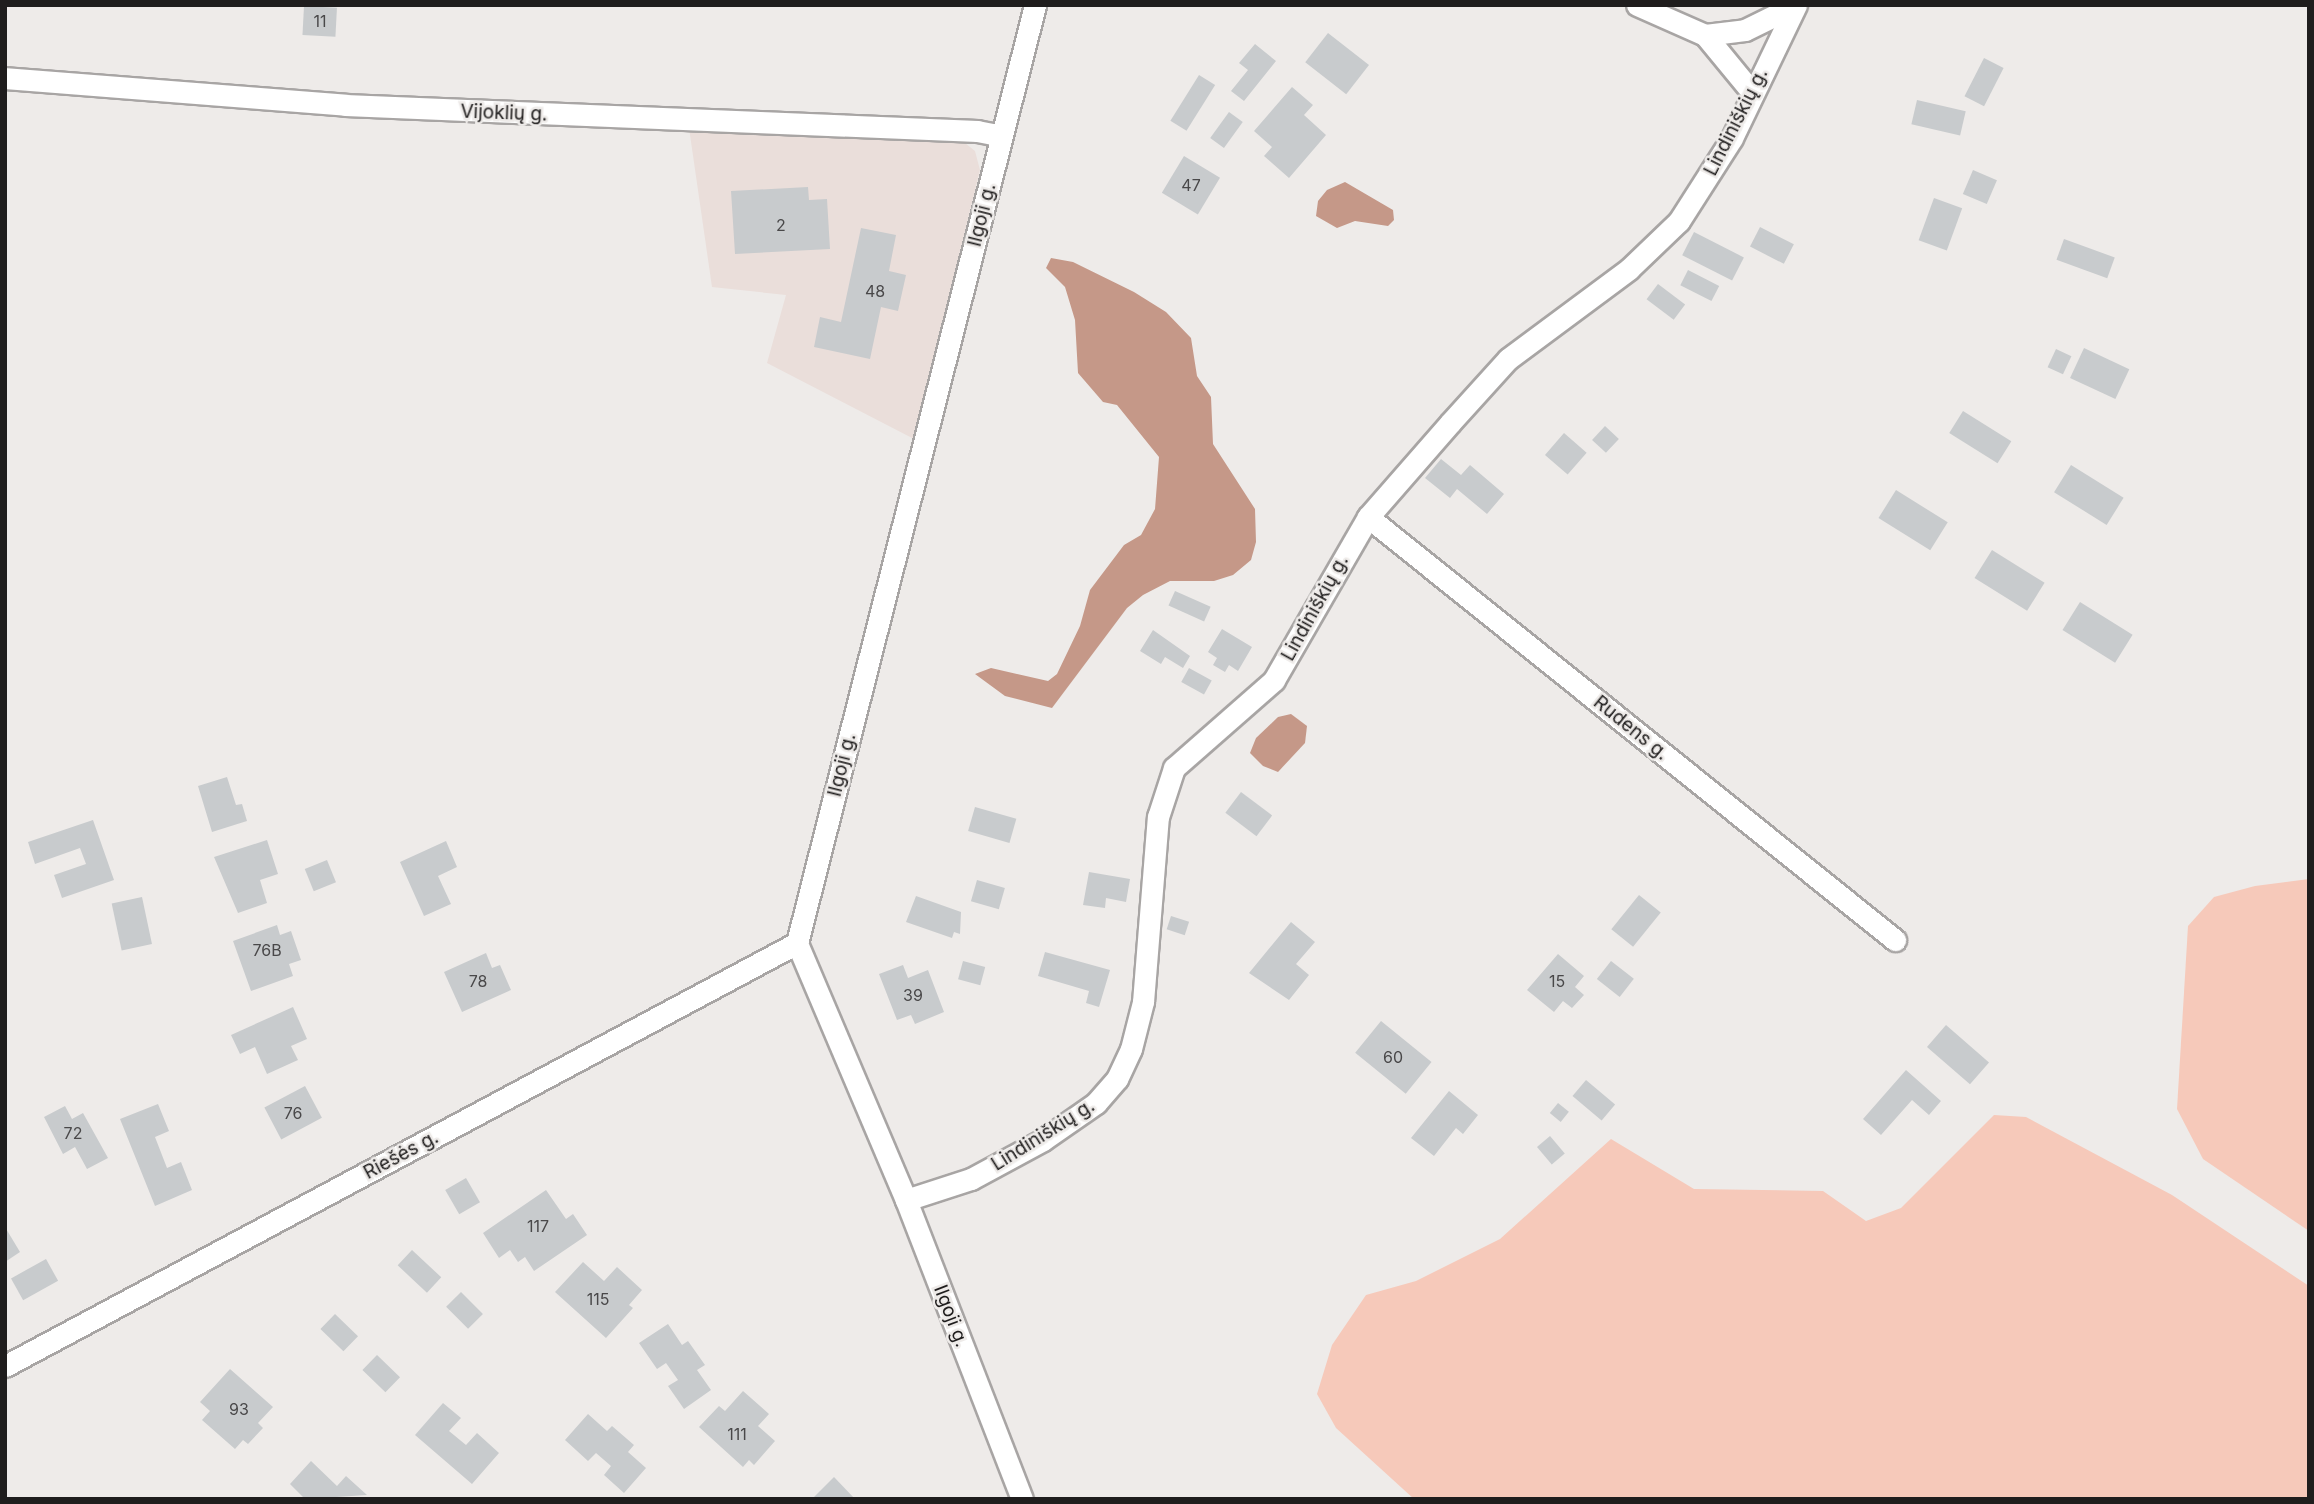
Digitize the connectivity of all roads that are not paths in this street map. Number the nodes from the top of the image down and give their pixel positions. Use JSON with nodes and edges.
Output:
{"nodes":[{"id":1,"x":1035,"y":5,"type":"edge"},
{"id":2,"x":1637,"y":5,"type":"edge"},
{"id":3,"x":1796,"y":5,"type":"edge"},
{"id":4,"x":1705,"y":35,"type":"junction"},
{"id":5,"x":5,"y":79,"type":"edge"},
{"id":6,"x":1751,"y":91,"type":"junction"},
{"id":7,"x":1002,"y":136,"type":"junction"},
{"id":8,"x":1368,"y":516,"type":"junction"},
{"id":9,"x":1895,"y":940,"type":"dead end"},
{"id":10,"x":796,"y":943,"type":"junction"},
{"id":11,"x":906,"y":1200,"type":"junction"},
{"id":12,"x":5,"y":1366,"type":"edge"},
{"id":13,"x":1022,"y":1499,"type":"edge"}],
"edges":[{"from":1,"to":7,"type":"street","name":"Ilgoji g."},
{"from":2,"to":4,"type":"street"},
{"from":3,"to":4,"type":"street"},
{"from":3,"to":6,"type":"street","name":"Lindiniškių g."},
{"from":4,"to":6,"type":"street"},
{"from":5,"to":7,"type":"street","name":"Vijoklių g."},
{"from":6,"to":8,"type":"street","name":"Lindiniškių g."},
{"from":7,"to":10,"type":"street","name":"Ilgoji g."},
{"from":8,"to":9,"type":"street","name":"Rudens g."},
{"from":8,"to":11,"type":"street","name":"Lindiniškių g."},
{"from":10,"to":11,"type":"street","name":"Ilgoji g."},
{"from":10,"to":12,"type":"street","name":"Riešės g."},
{"from":11,"to":13,"type":"street","name":"Ilgoji g."}]}
